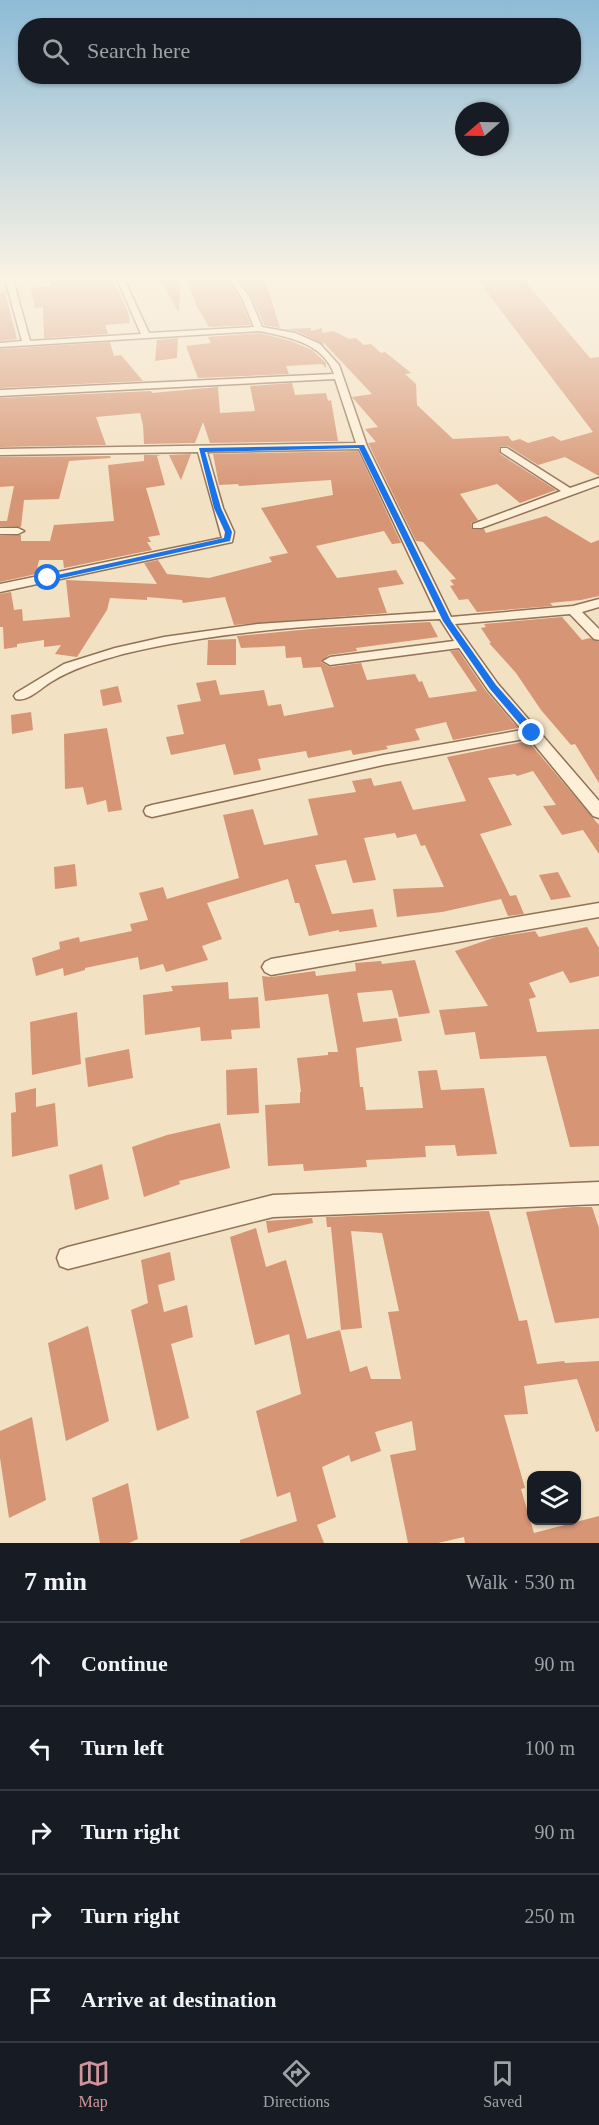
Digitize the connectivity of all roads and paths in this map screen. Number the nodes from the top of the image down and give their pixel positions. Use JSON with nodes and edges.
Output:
{"nodes":[{"id":1,"x":322,"y":351,"type":"edge"},
{"id":2,"x":339,"y":376,"type":"junction"},
{"id":3,"x":0,"y":393,"type":"edge"},
{"id":4,"x":362,"y":446,"type":"junction"},
{"id":5,"x":202,"y":450,"type":"junction"},
{"id":6,"x":504,"y":450,"type":"dead end"},
{"id":7,"x":0,"y":452,"type":"edge"},
{"id":8,"x":599,"y":481,"type":"edge"},
{"id":9,"x":569,"y":492,"type":"junction"},
{"id":10,"x":477,"y":526,"type":"dead end"},
{"id":11,"x":0,"y":531,"type":"edge"},
{"id":12,"x":18,"y":531,"type":"dead end"},
{"id":13,"x":0,"y":588,"type":"edge"},
{"id":14,"x":599,"y":603,"type":"edge"},
{"id":15,"x":573,"y":610,"type":"junction"},
{"id":16,"x":446,"y":618,"type":"junction"},
{"id":17,"x":599,"y":636,"type":"edge"},
{"id":18,"x":462,"y":644,"type":"junction"},
{"id":19,"x":330,"y":661,"type":"dead end"},
{"id":20,"x":21,"y":696,"type":"dead end"},
{"id":21,"x":532,"y":733,"type":"junction"},
{"id":22,"x":152,"y":811,"type":"dead end"},
{"id":23,"x":599,"y":812,"type":"edge"},
{"id":24,"x":599,"y":910,"type":"edge"},
{"id":25,"x":271,"y":967,"type":"dead end"},
{"id":26,"x":599,"y":1193,"type":"edge"},
{"id":27,"x":68,"y":1258,"type":"dead end"}],
"edges":[{"from":1,"to":2,"type":"street"},
{"from":2,"to":3,"type":"street"},
{"from":2,"to":4,"type":"street"},
{"from":4,"to":5,"type":"street"},
{"from":4,"to":16,"type":"street"},
{"from":5,"to":7,"type":"street"},
{"from":5,"to":13,"type":"street"},
{"from":6,"to":9,"type":"street"},
{"from":8,"to":9,"type":"street"},
{"from":9,"to":10,"type":"street"},
{"from":11,"to":12,"type":"street"},
{"from":14,"to":15,"type":"street"},
{"from":15,"to":16,"type":"street"},
{"from":15,"to":17,"type":"street"},
{"from":16,"to":18,"type":"street"},
{"from":16,"to":20,"type":"street"},
{"from":18,"to":19,"type":"street"},
{"from":18,"to":21,"type":"street"},
{"from":21,"to":22,"type":"street"},
{"from":21,"to":23,"type":"street"},
{"from":24,"to":25,"type":"street"},
{"from":26,"to":27,"type":"street"}]}
